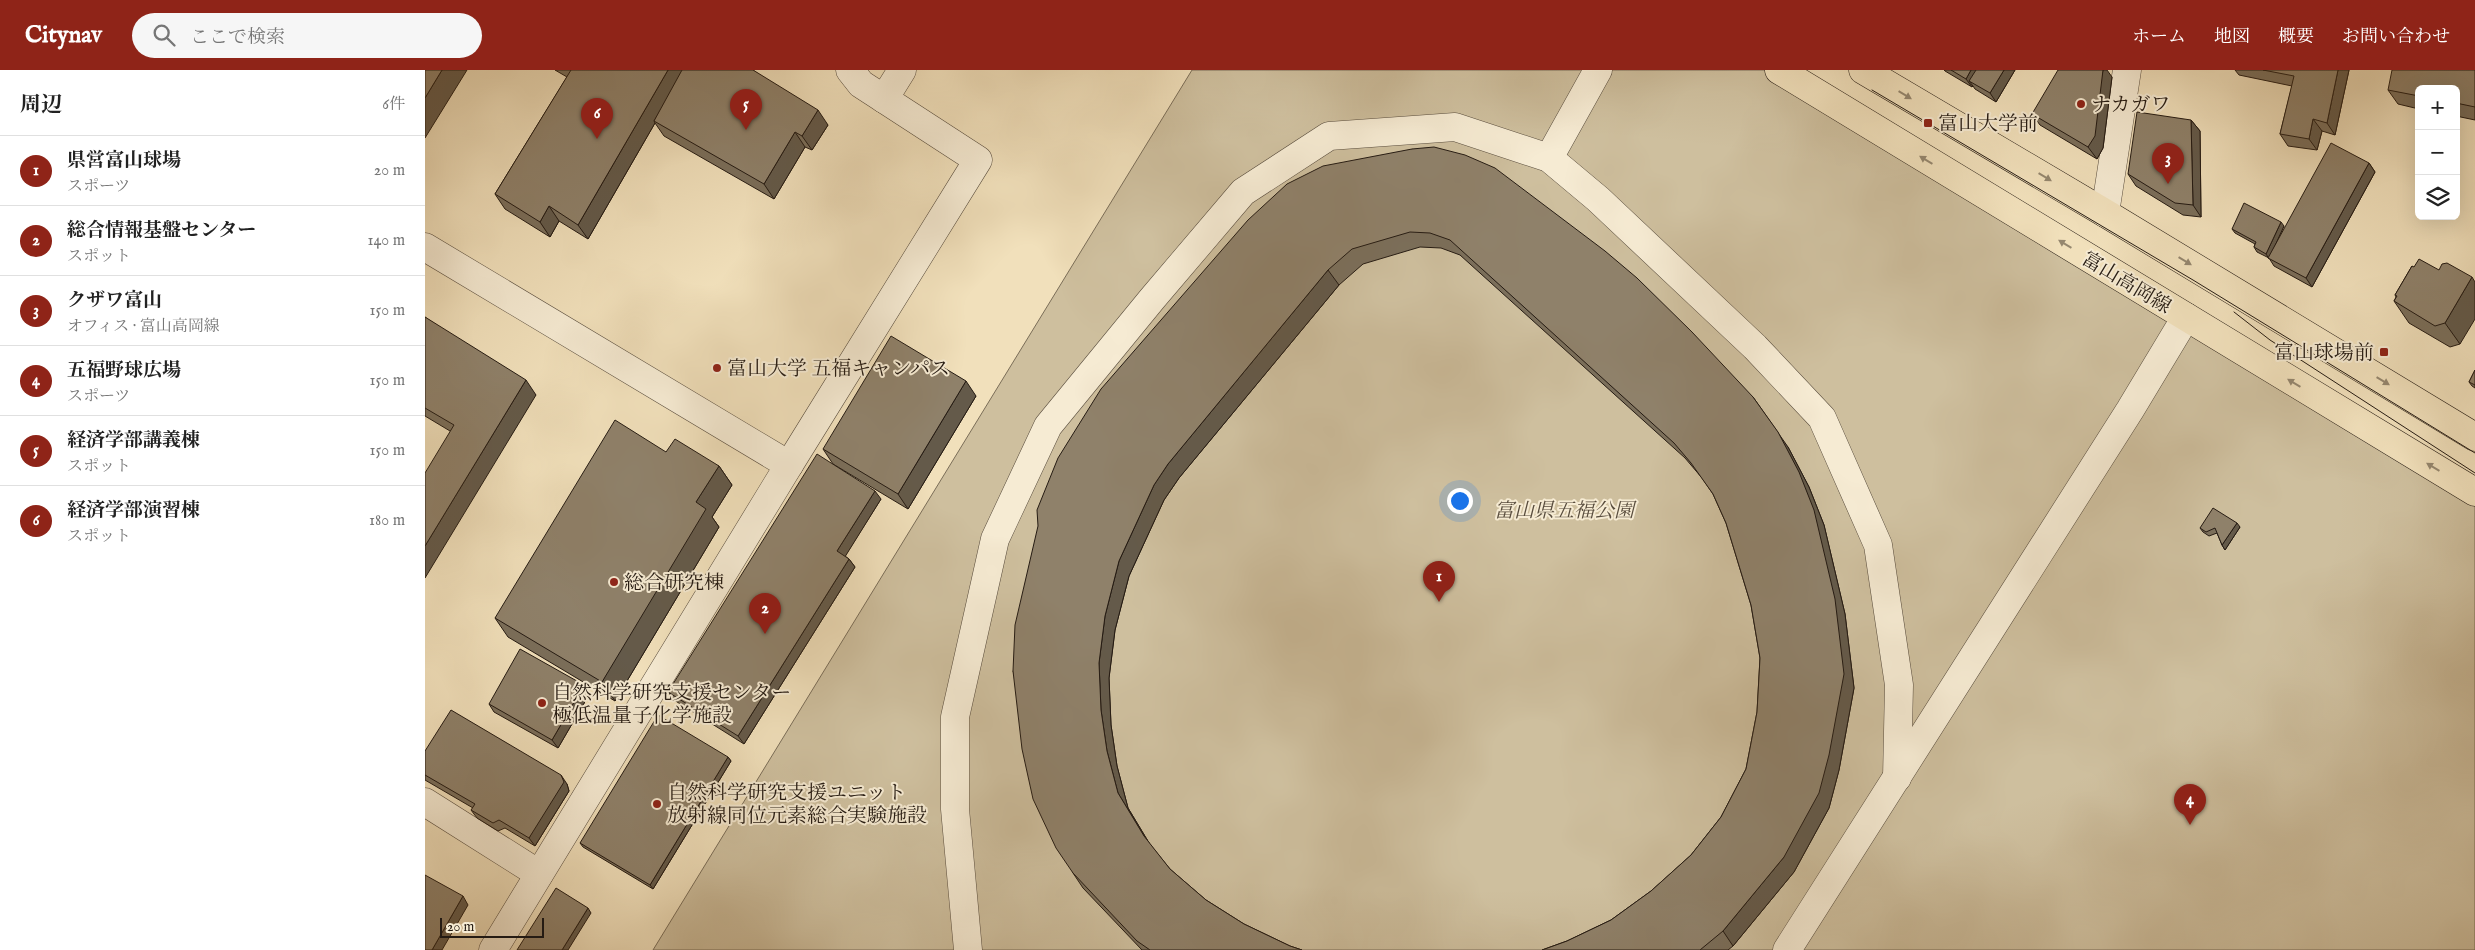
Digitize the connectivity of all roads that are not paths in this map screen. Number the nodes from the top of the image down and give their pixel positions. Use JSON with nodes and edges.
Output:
{"nodes":[{"id":1,"x":850,"y":70,"type":"edge"},
{"id":2,"x":902,"y":70,"type":"edge"},
{"id":3,"x":1598,"y":70,"type":"edge"},
{"id":4,"x":1779,"y":70,"type":"edge"},
{"id":5,"x":1863,"y":70,"type":"edge"},
{"id":6,"x":2127,"y":70,"type":"edge"},
{"id":7,"x":884,"y":99,"type":"junction"},
{"id":8,"x":1549,"y":158,"type":"junction"},
{"id":9,"x":2105,"y":213,"type":"junction"},
{"id":10,"x":425,"y":247,"type":"edge"},
{"id":11,"x":2186,"y":317,"type":"junction"},
{"id":12,"x":2475,"y":437,"type":"edge"},
{"id":13,"x":789,"y":464,"type":"junction"},
{"id":14,"x":2475,"y":492,"type":"edge"},
{"id":15,"x":1897,"y":778,"type":"junction"},
{"id":16,"x":425,"y":802,"type":"edge"},
{"id":17,"x":539,"y":874,"type":"junction"},
{"id":18,"x":493,"y":950,"type":"edge"},
{"id":19,"x":968,"y":950,"type":"edge"},
{"id":20,"x":1787,"y":950,"type":"edge"}],
"edges":[{"from":1,"to":7,"type":"street"},
{"from":2,"to":7,"type":"street"},
{"from":3,"to":8,"type":"street"},
{"from":11,"to":4,"type":"main road","name":"富山高岡線","one_way":true},
{"from":5,"to":9,"type":"main road","one_way":true},
{"from":6,"to":9,"type":"street"},
{"from":7,"to":13,"type":"street"},
{"from":8,"to":15,"type":"street"},
{"from":8,"to":19,"type":"street"},
{"from":9,"to":12,"type":"main road","one_way":true},
{"from":10,"to":13,"type":"street"},
{"from":14,"to":11,"type":"main road","name":"富山高岡線","one_way":true},
{"from":11,"to":15,"type":"street"},
{"from":13,"to":17,"type":"street"},
{"from":15,"to":20,"type":"street"},
{"from":16,"to":17,"type":"street"},
{"from":17,"to":18,"type":"street"}]}
